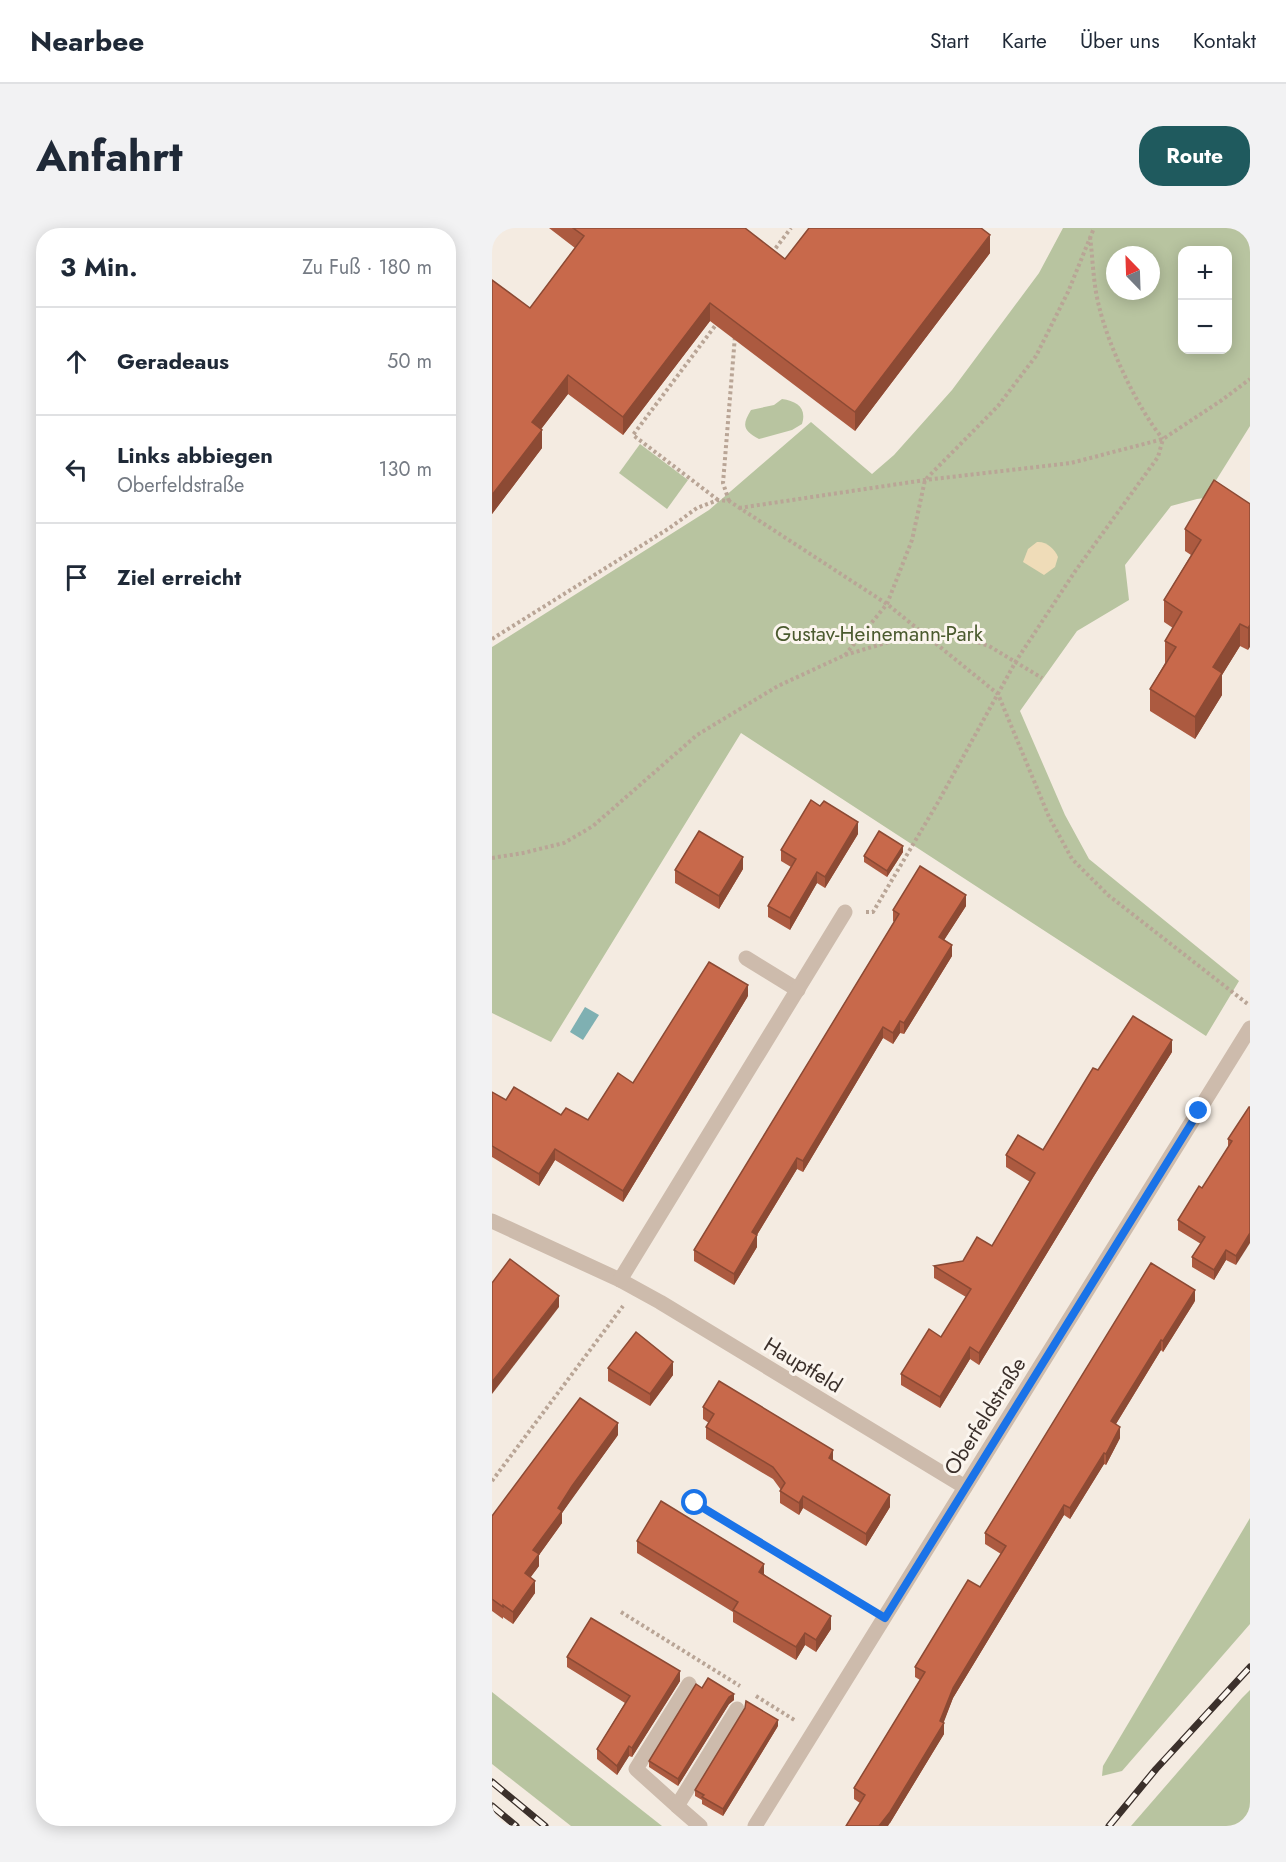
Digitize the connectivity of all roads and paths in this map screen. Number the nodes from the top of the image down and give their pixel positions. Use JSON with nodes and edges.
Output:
{"nodes":[{"id":1,"x":791,"y":228,"type":"edge"},
{"id":2,"x":1094,"y":228,"type":"edge"},
{"id":3,"x":1090,"y":236,"type":"junction"},
{"id":4,"x":765,"y":261,"type":"edge"},
{"id":5,"x":725,"y":313,"type":"edge"},
{"id":6,"x":736,"y":330,"type":"edge"},
{"id":7,"x":1250,"y":379,"type":"edge"},
{"id":8,"x":1162,"y":439,"type":"junction"},
{"id":9,"x":925,"y":480,"type":"junction"},
{"id":10,"x":718,"y":500,"type":"junction"},
{"id":11,"x":729,"y":501,"type":"junction"},
{"id":12,"x":739,"y":508,"type":"junction"},
{"id":13,"x":887,"y":604,"type":"junction"},
{"id":14,"x":923,"y":632,"type":"junction"},
{"id":15,"x":492,"y":639,"type":"edge"},
{"id":16,"x":844,"y":656,"type":"junction"},
{"id":17,"x":1016,"y":661,"type":"junction"},
{"id":18,"x":1042,"y":678,"type":"dead end"},
{"id":19,"x":998,"y":694,"type":"junction"},
{"id":20,"x":492,"y":858,"type":"edge"},
{"id":21,"x":845,"y":912,"type":"joint"},
{"id":22,"x":746,"y":958,"type":"dead end"},
{"id":23,"x":798,"y":990,"type":"junction"},
{"id":24,"x":1250,"y":1005,"type":"edge"},
{"id":25,"x":1250,"y":1028,"type":"edge"},
{"id":26,"x":492,"y":1221,"type":"edge"},
{"id":27,"x":620,"y":1280,"type":"junction"},
{"id":28,"x":636,"y":1289,"type":"junction"},
{"id":29,"x":492,"y":1481,"type":"edge"},
{"id":30,"x":965,"y":1488,"type":"junction"},
{"id":31,"x":695,"y":1503,"type":"dead end"},
{"id":32,"x":621,"y":1612,"type":"dead end"},
{"id":33,"x":885,"y":1618,"type":"junction"},
{"id":34,"x":689,"y":1684,"type":"dead end"},
{"id":35,"x":743,"y":1688,"type":"dead end"},
{"id":36,"x":753,"y":1694,"type":"dead end"},
{"id":37,"x":737,"y":1709,"type":"dead end"},
{"id":38,"x":814,"y":1733,"type":"junction"},
{"id":39,"x":677,"y":1806,"type":"junction"},
{"id":40,"x":700,"y":1826,"type":"edge"},
{"id":41,"x":755,"y":1826,"type":"edge"}],
"edges":[{"from":1,"to":4,"type":"path"},
{"from":2,"to":3,"type":"path"},
{"from":3,"to":8,"type":"path"},
{"from":3,"to":9,"type":"path"},
{"from":5,"to":10,"type":"path"},
{"from":6,"to":11,"type":"path"},
{"from":7,"to":8,"type":"path"},
{"from":8,"to":9,"type":"path"},
{"from":8,"to":17,"type":"path"},
{"from":9,"to":12,"type":"path"},
{"from":9,"to":13,"type":"path"},
{"from":10,"to":11,"type":"path"},
{"from":10,"to":15,"type":"path"},
{"from":11,"to":12,"type":"path"},
{"from":12,"to":13,"type":"path"},
{"from":13,"to":14,"type":"path"},
{"from":13,"to":16,"type":"path"},
{"from":14,"to":16,"type":"path"},
{"from":14,"to":17,"type":"path"},
{"from":14,"to":19,"type":"path"},
{"from":16,"to":20,"type":"path"},
{"from":17,"to":18,"type":"path"},
{"from":17,"to":19,"type":"path"},
{"from":19,"to":21,"type":"path"},
{"from":19,"to":24,"type":"path"},
{"from":21,"to":23,"type":"street"},
{"from":22,"to":23,"type":"street"},
{"from":23,"to":27,"type":"street"},
{"from":25,"to":30,"type":"street","name":"Oberfeldstraße"},
{"from":26,"to":27,"type":"street","name":"Hauptfeld"},
{"from":27,"to":28,"type":"street","name":"Hauptfeld"},
{"from":28,"to":29,"type":"path"},
{"from":28,"to":30,"type":"street","name":"Hauptfeld"},
{"from":30,"to":33,"type":"street","name":"Oberfeldstraße"},
{"from":31,"to":33,"type":"path"},
{"from":32,"to":35,"type":"path"},
{"from":33,"to":38,"type":"street","name":"Oberfeldstraße"},
{"from":34,"to":39,"type":"street"},
{"from":36,"to":38,"type":"path"},
{"from":37,"to":39,"type":"street"},
{"from":38,"to":41,"type":"street","name":"Oberfeldstraße"},
{"from":39,"to":40,"type":"street"}]}
